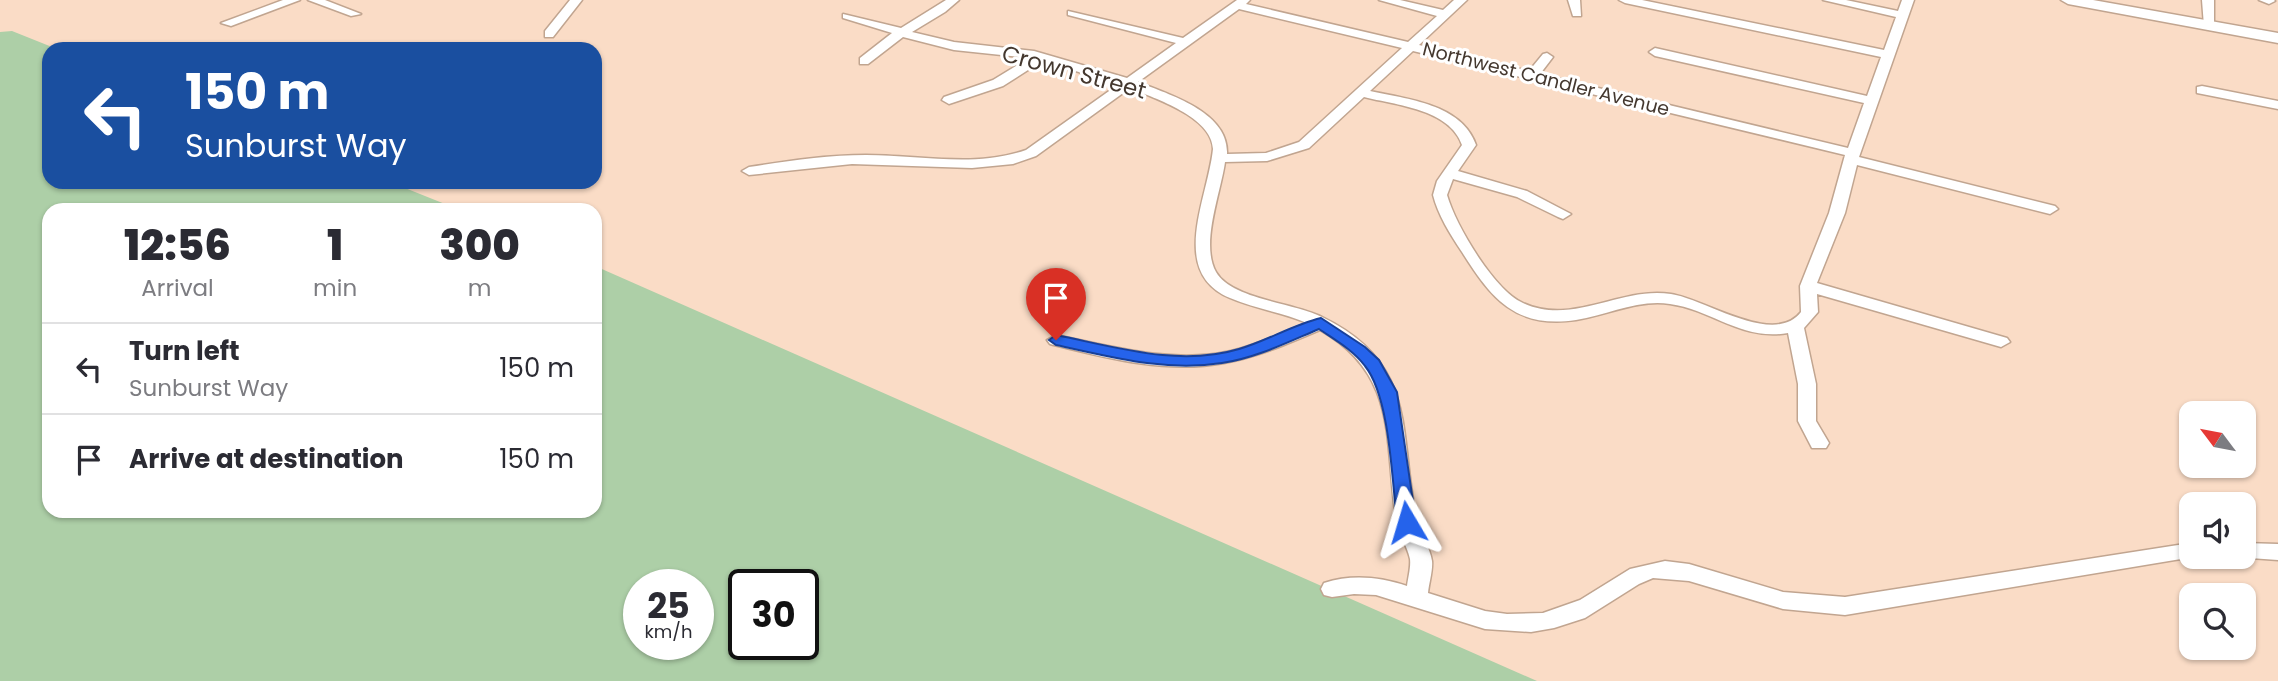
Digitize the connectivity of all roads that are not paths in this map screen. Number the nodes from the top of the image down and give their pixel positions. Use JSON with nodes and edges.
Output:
{"nodes":[{"id":1,"x":294,"y":0,"type":"edge"},
{"id":2,"x":314,"y":0,"type":"edge"},
{"id":3,"x":576,"y":0,"type":"edge"},
{"id":4,"x":953,"y":0,"type":"edge"},
{"id":5,"x":1385,"y":0,"type":"edge"},
{"id":6,"x":1461,"y":0,"type":"edge"},
{"id":7,"x":1574,"y":0,"type":"edge"},
{"id":8,"x":1625,"y":0,"type":"edge"},
{"id":9,"x":1829,"y":0,"type":"edge"},
{"id":10,"x":2068,"y":0,"type":"edge"},
{"id":11,"x":2208,"y":0,"type":"edge"},
{"id":12,"x":1241,"y":2,"type":"edge"},
{"id":13,"x":1905,"y":7,"type":"edge"},
{"id":14,"x":1072,"y":13,"type":"dead end"},
{"id":15,"x":1577,"y":13,"type":"dead end"},
{"id":16,"x":355,"y":14,"type":"dead end"},
{"id":17,"x":1446,"y":14,"type":"junction"},
{"id":18,"x":847,"y":16,"type":"dead end"},
{"id":19,"x":227,"y":23,"type":"dead end"},
{"id":20,"x":2210,"y":26,"type":"junction"},
{"id":21,"x":903,"y":32,"type":"junction"},
{"id":22,"x":549,"y":34,"type":"dead end"},
{"id":23,"x":2278,"y":38,"type":"edge"},
{"id":24,"x":1185,"y":42,"type":"junction"},
{"id":25,"x":1412,"y":47,"type":"junction"},
{"id":26,"x":1655,"y":52,"type":"dead end"},
{"id":27,"x":1889,"y":55,"type":"junction"},
{"id":28,"x":1039,"y":57,"type":"junction"},
{"id":29,"x":1547,"y":57,"type":"dead end"},
{"id":30,"x":864,"y":61,"type":"dead end"},
{"id":31,"x":1532,"y":75,"type":"junction"},
{"id":32,"x":1130,"y":82,"type":"junction"},
{"id":33,"x":2202,"y":90,"type":"dead end"},
{"id":34,"x":1364,"y":93,"type":"junction"},
{"id":35,"x":949,"y":100,"type":"dead end"},
{"id":36,"x":1872,"y":101,"type":"junction"},
{"id":37,"x":2278,"y":105,"type":"edge"},
{"id":38,"x":1853,"y":156,"type":"junction"},
{"id":39,"x":1219,"y":158,"type":"junction"},
{"id":40,"x":749,"y":171,"type":"dead end"},
{"id":41,"x":1449,"y":173,"type":"junction"},
{"id":42,"x":2050,"y":209,"type":"dead end"},
{"id":43,"x":1563,"y":214,"type":"dead end"},
{"id":44,"x":1808,"y":286,"type":"junction"},
{"id":45,"x":1321,"y":323,"type":"junction"},
{"id":46,"x":1795,"y":326,"type":"junction"},
{"id":47,"x":1056,"y":340,"type":"dead end"},
{"id":48,"x":2001,"y":341,"type":"dead end"},
{"id":49,"x":1819,"y":443,"type":"dead end"},
{"id":50,"x":2256,"y":551,"type":"edge"},
{"id":51,"x":2179,"y":552,"type":"edge"},
{"id":52,"x":2278,"y":552,"type":"edge"},
{"id":53,"x":1332,"y":589,"type":"dead end"},
{"id":54,"x":1416,"y":599,"type":"junction"}],
"edges":[{"from":1,"to":19,"type":"street"},
{"from":2,"to":16,"type":"street"},
{"from":3,"to":22,"type":"street"},
{"from":4,"to":21,"type":"street"},
{"from":5,"to":17,"type":"street"},
{"from":6,"to":17,"type":"street"},
{"from":7,"to":15,"type":"street"},
{"from":8,"to":27,"type":"street"},
{"from":9,"to":13,"type":"street"},
{"from":10,"to":20,"type":"main road"},
{"from":11,"to":20,"type":"street"},
{"from":12,"to":24,"type":"street"},
{"from":12,"to":25,"type":"street","name":"Northwest Candler Avenue"},
{"from":13,"to":27,"type":"street"},
{"from":14,"to":24,"type":"street"},
{"from":17,"to":25,"type":"street"},
{"from":18,"to":21,"type":"street","name":"Crown Street"},
{"from":20,"to":23,"type":"main road"},
{"from":21,"to":28,"type":"street","name":"Crown Street"},
{"from":21,"to":30,"type":"street"},
{"from":24,"to":32,"type":"street"},
{"from":25,"to":31,"type":"street","name":"Northwest Candler Avenue"},
{"from":25,"to":34,"type":"street"},
{"from":26,"to":36,"type":"street"},
{"from":27,"to":36,"type":"street"},
{"from":28,"to":32,"type":"street","name":"Crown Street"},
{"from":28,"to":35,"type":"street"},
{"from":29,"to":31,"type":"street"},
{"from":31,"to":38,"type":"street","name":"Northwest Candler Avenue"},
{"from":32,"to":39,"type":"street","name":"Crown Street"},
{"from":32,"to":40,"type":"street"},
{"from":33,"to":37,"type":"street"},
{"from":34,"to":39,"type":"street"},
{"from":34,"to":41,"type":"street"},
{"from":36,"to":38,"type":"street"},
{"from":38,"to":42,"type":"street","name":"Northwest Candler Avenue"},
{"from":38,"to":44,"type":"street"},
{"from":39,"to":45,"type":"street","name":"Crown Street"},
{"from":41,"to":43,"type":"street"},
{"from":41,"to":46,"type":"street"},
{"from":44,"to":46,"type":"street"},
{"from":44,"to":48,"type":"street"},
{"from":45,"to":47,"type":"street"},
{"from":45,"to":54,"type":"street","name":"Crown Street"},
{"from":46,"to":49,"type":"street"},
{"from":50,"to":52,"type":"street"},
{"from":51,"to":54,"type":"street"},
{"from":53,"to":54,"type":"street"}]}
